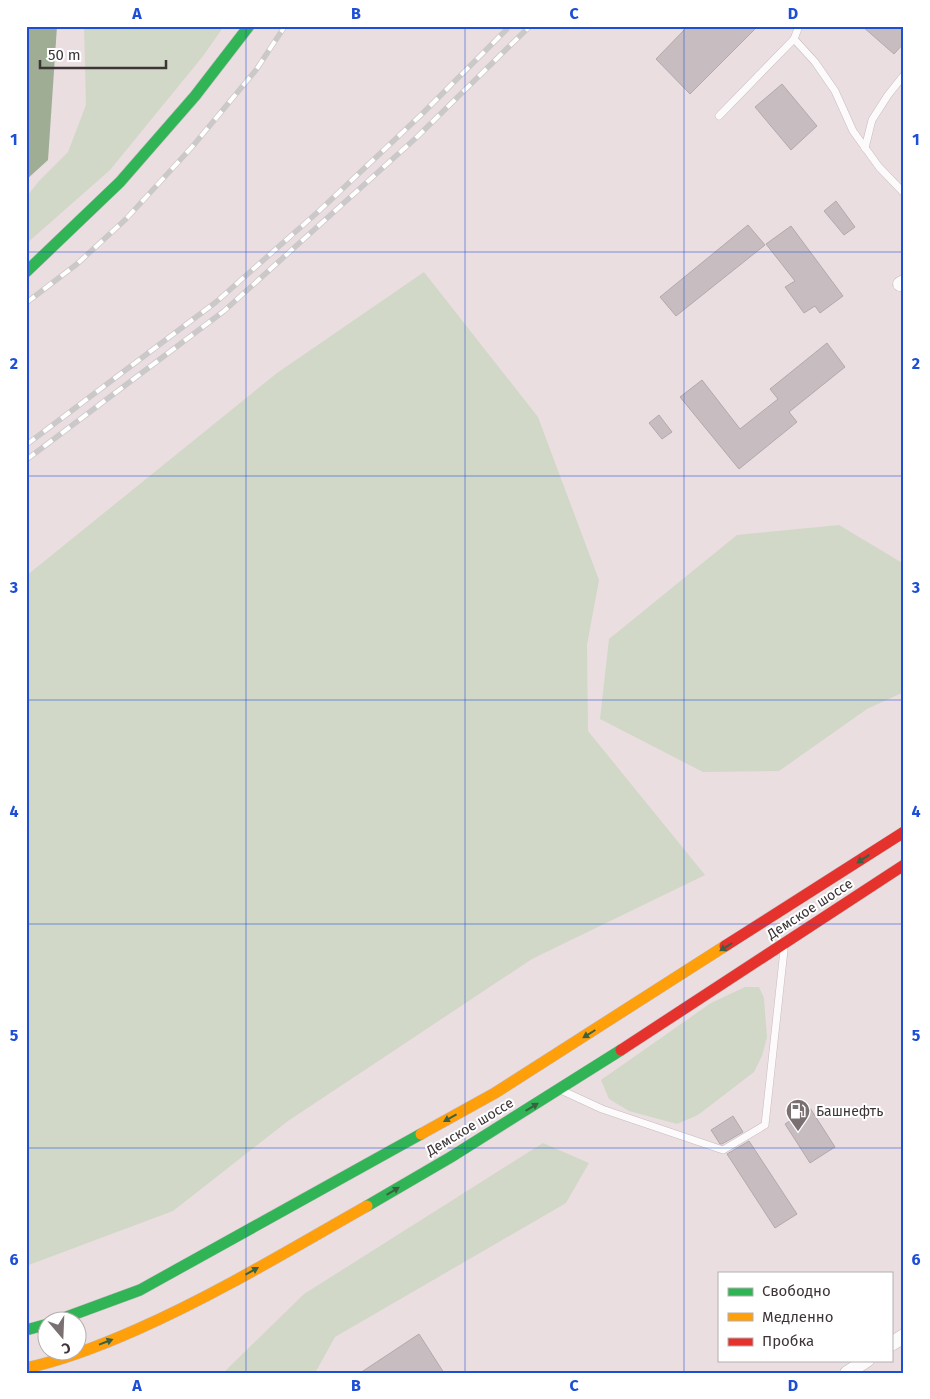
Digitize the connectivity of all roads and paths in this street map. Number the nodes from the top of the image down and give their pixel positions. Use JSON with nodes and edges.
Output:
{"nodes":[{"id":1,"x":249,"y":26,"type":"edge"},
{"id":2,"x":799,"y":26,"type":"edge"},
{"id":3,"x":794,"y":39,"type":"junction"},
{"id":4,"x":904,"y":75,"type":"edge"},
{"id":5,"x":719,"y":116,"type":"dead end"},
{"id":6,"x":866,"y":148,"type":"junction"},
{"id":7,"x":904,"y":193,"type":"edge"},
{"id":8,"x":26,"y":272,"type":"edge"},
{"id":9,"x":904,"y":832,"type":"edge"},
{"id":10,"x":904,"y":865,"type":"edge"},
{"id":11,"x":785,"y":944,"type":"junction"},
{"id":12,"x":561,"y":1090,"type":"junction"},
{"id":13,"x":80,"y":1312,"type":"edge"},
{"id":14,"x":904,"y":1336,"type":"edge"},
{"id":15,"x":892,"y":1343,"type":"edge"},
{"id":16,"x":864,"y":1362,"type":"edge"},
{"id":17,"x":26,"y":1368,"type":"edge"},
{"id":18,"x":847,"y":1373,"type":"edge"}],
"edges":[{"from":1,"to":8,"type":"main road"},
{"from":2,"to":3,"type":"lane"},
{"from":3,"to":5,"type":"lane"},
{"from":3,"to":6,"type":"lane"},
{"from":4,"to":6,"type":"lane"},
{"from":6,"to":7,"type":"lane"},
{"from":9,"to":13,"type":"main road","name":"Демское шоссе","one_way":true},
{"from":10,"to":11,"type":"main road","name":"Демское шоссе"},
{"from":11,"to":12,"type":"main road","name":"Демское шоссе"},
{"from":11,"to":12,"type":"lane"},
{"from":17,"to":12,"type":"main road","name":"Демское шоссе","one_way":true},
{"from":14,"to":15,"type":"street"},
{"from":16,"to":18,"type":"street"}]}
